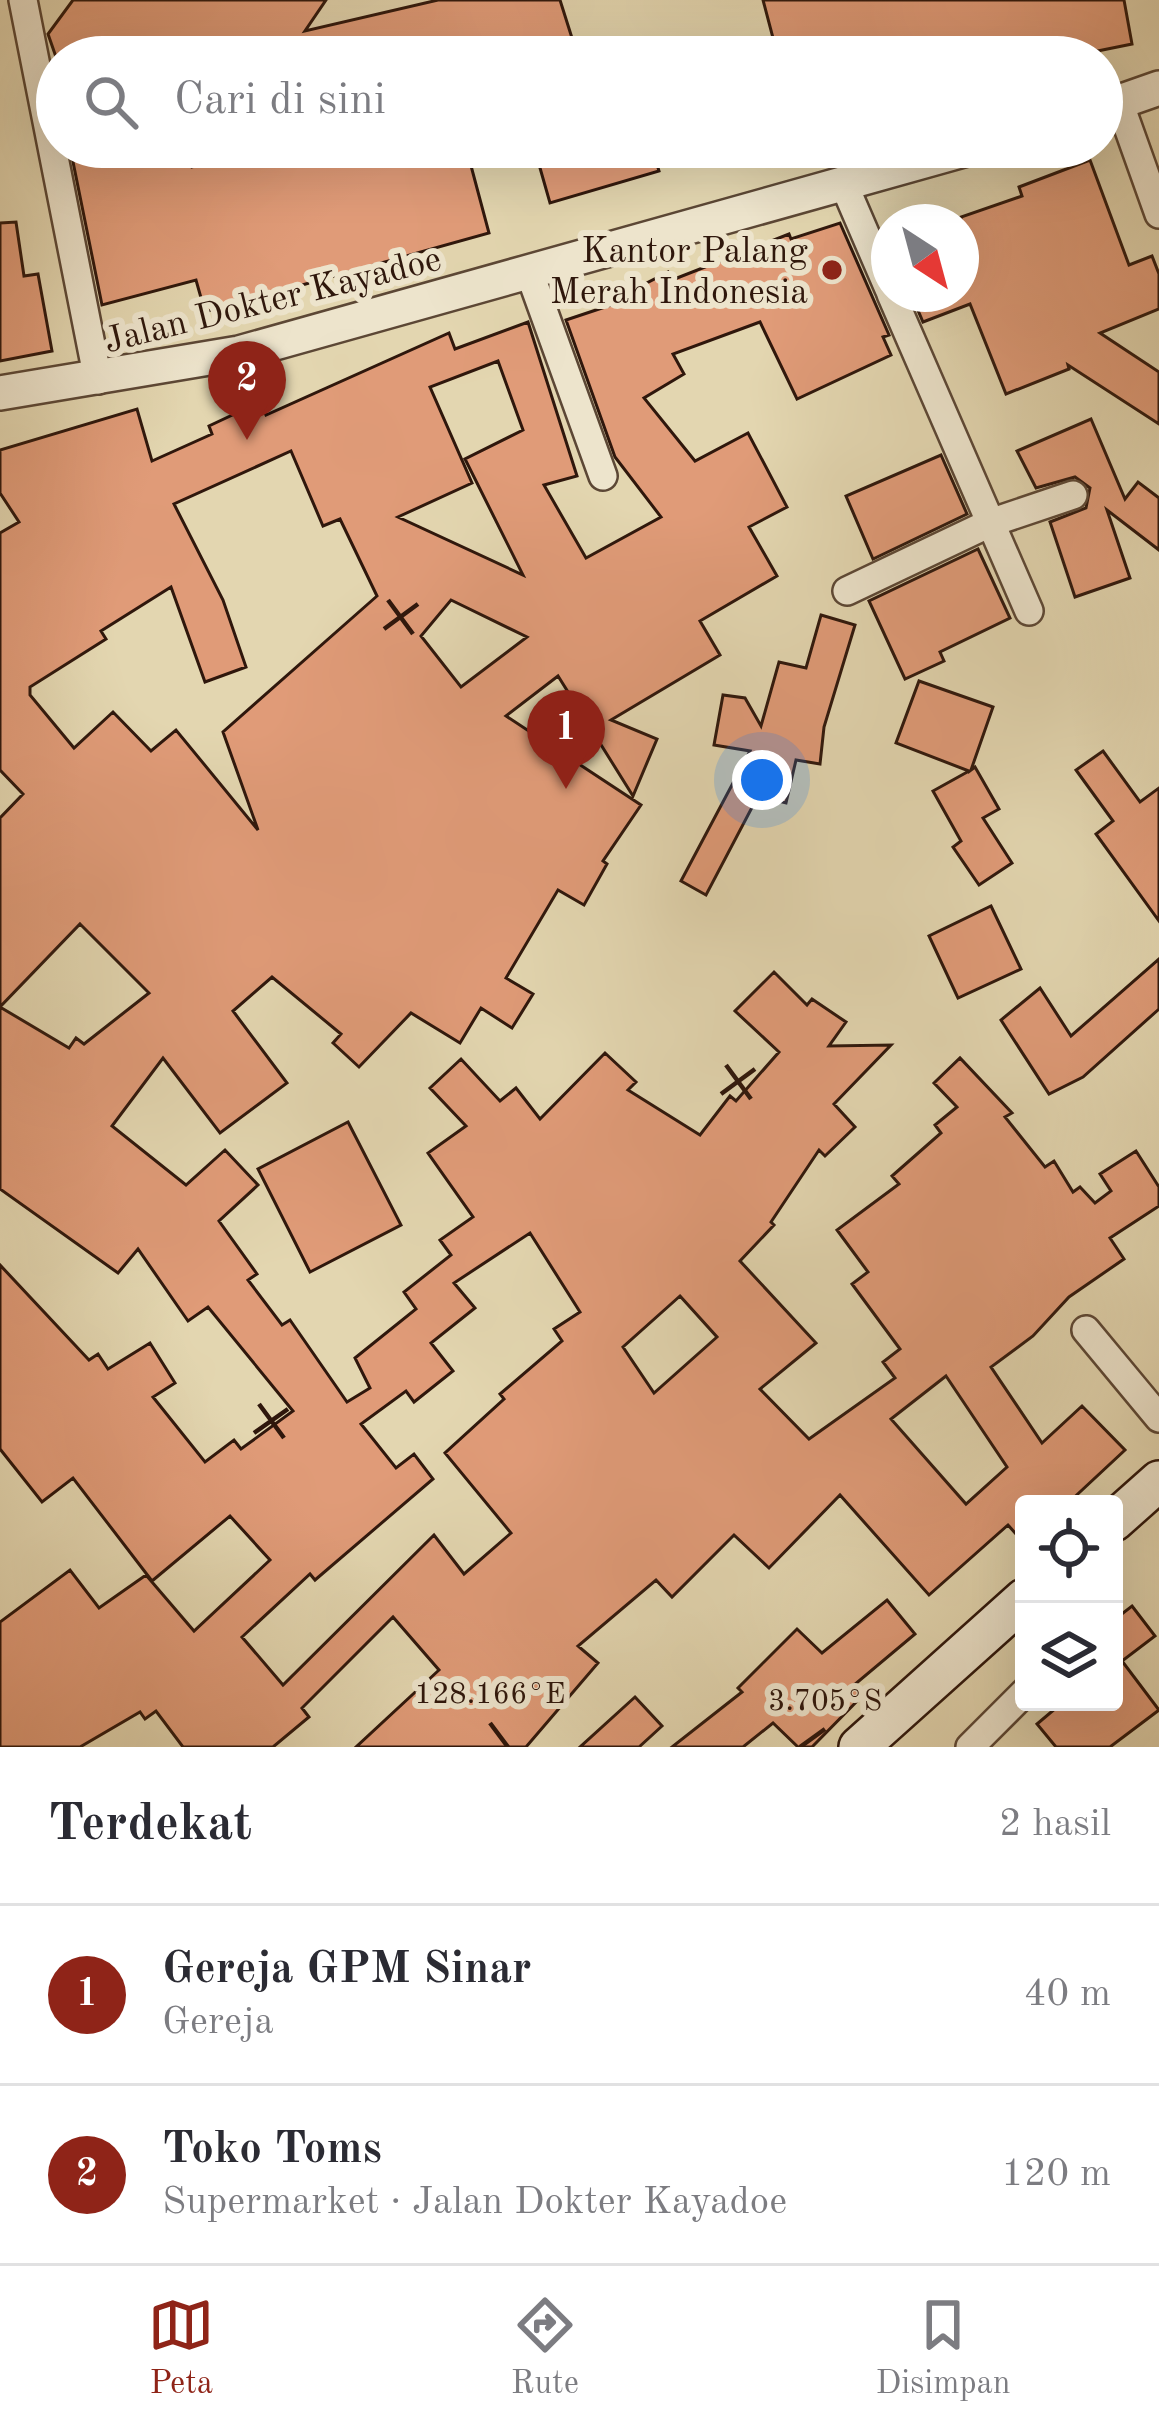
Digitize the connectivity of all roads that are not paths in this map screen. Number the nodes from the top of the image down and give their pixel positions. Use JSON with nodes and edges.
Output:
{"nodes":[{"id":1,"x":23,"y":0,"type":"edge"},
{"id":2,"x":36,"y":66,"type":"edge"},
{"id":3,"x":1159,"y":88,"type":"edge"},
{"id":4,"x":1123,"y":100,"type":"edge"},
{"id":5,"x":1123,"y":134,"type":"edge"},
{"id":6,"x":56,"y":168,"type":"edge"},
{"id":7,"x":906,"y":168,"type":"edge"},
{"id":8,"x":845,"y":187,"type":"junction"},
{"id":9,"x":1159,"y":214,"type":"edge"},
{"id":10,"x":871,"y":247,"type":"edge"},
{"id":11,"x":530,"y":274,"type":"junction"},
{"id":12,"x":899,"y":312,"type":"edge"},
{"id":13,"x":98,"y":380,"type":"junction"},
{"id":14,"x":0,"y":393,"type":"edge"},
{"id":15,"x":603,"y":476,"type":"dead end"},
{"id":16,"x":1073,"y":495,"type":"dead end"},
{"id":17,"x":990,"y":524,"type":"junction"},
{"id":18,"x":847,"y":591,"type":"dead end"},
{"id":19,"x":1029,"y":611,"type":"dead end"},
{"id":20,"x":1086,"y":1330,"type":"dead end"},
{"id":21,"x":1159,"y":1418,"type":"edge"},
{"id":22,"x":1159,"y":1481,"type":"edge"},
{"id":23,"x":1123,"y":1513,"type":"edge"},
{"id":24,"x":1020,"y":1603,"type":"edge"},
{"id":25,"x":1015,"y":1702,"type":"edge"},
{"id":26,"x":859,"y":1747,"type":"edge"},
{"id":27,"x":970,"y":1747,"type":"edge"}],
"edges":[{"from":1,"to":2,"type":"street"},
{"from":3,"to":4,"type":"street"},
{"from":5,"to":9,"type":"street"},
{"from":6,"to":13,"type":"street"},
{"from":7,"to":8,"type":"street","name":"Jalan Dokter Kayadoe"},
{"from":8,"to":10,"type":"street"},
{"from":8,"to":11,"type":"street","name":"Jalan Dokter Kayadoe"},
{"from":11,"to":13,"type":"street","name":"Jalan Dokter Kayadoe"},
{"from":11,"to":15,"type":"street"},
{"from":12,"to":17,"type":"street"},
{"from":13,"to":14,"type":"street","name":"Jalan Dokter Kayadoe"},
{"from":16,"to":17,"type":"street"},
{"from":17,"to":18,"type":"street"},
{"from":17,"to":19,"type":"street"},
{"from":20,"to":21,"type":"street"},
{"from":22,"to":23,"type":"main road"},
{"from":24,"to":26,"type":"main road"},
{"from":25,"to":27,"type":"street"}]}
